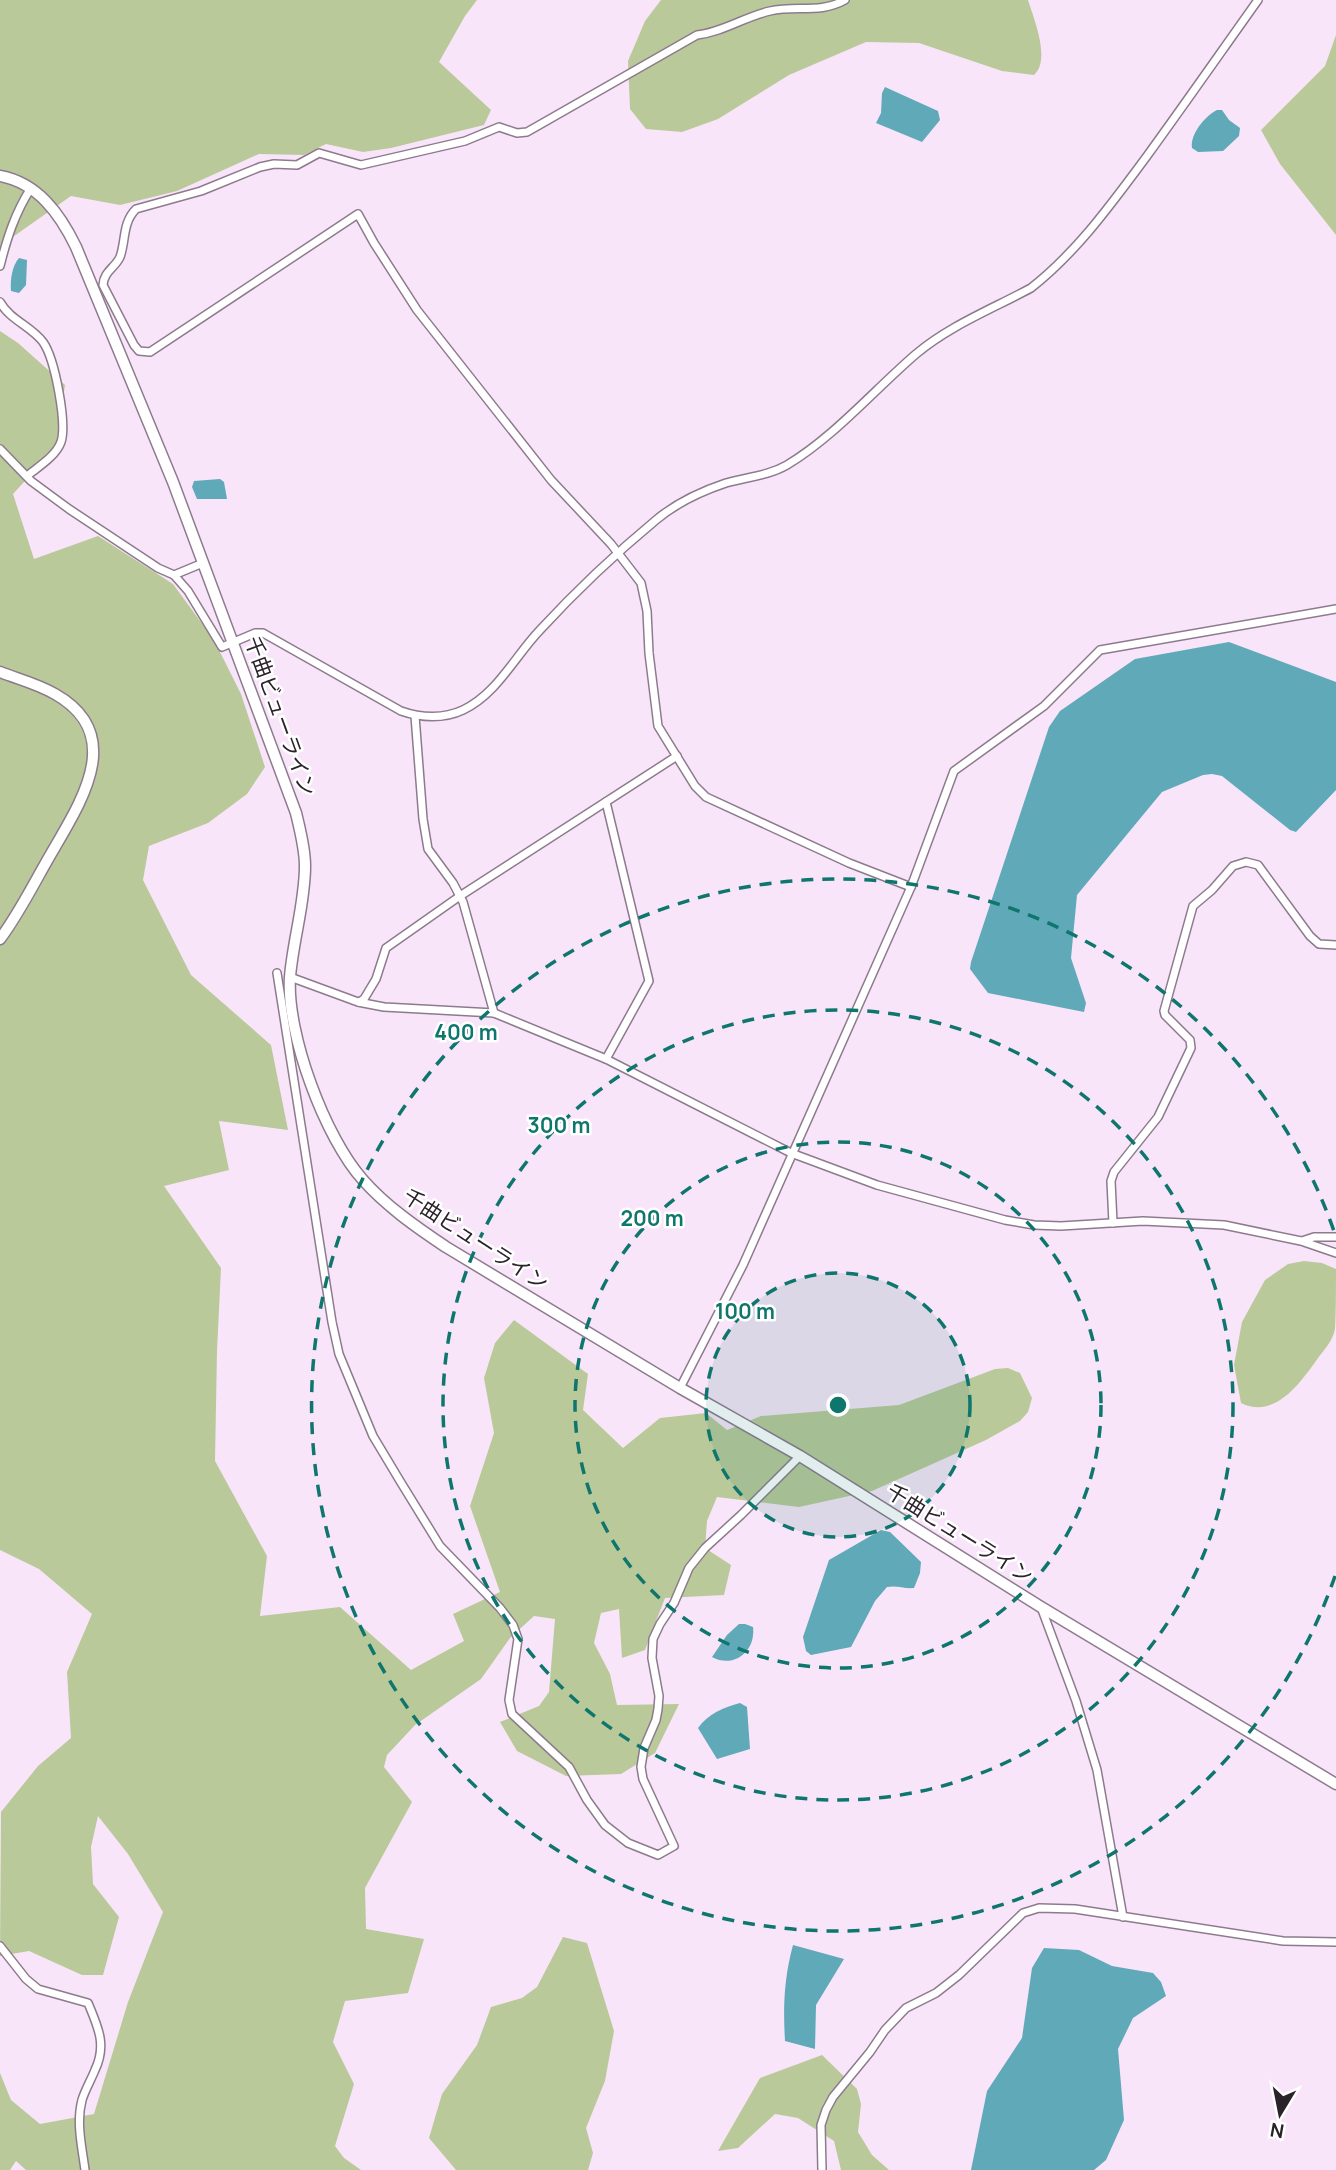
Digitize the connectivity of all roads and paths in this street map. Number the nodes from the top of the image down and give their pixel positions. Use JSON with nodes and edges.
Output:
{"nodes":[{"id":1,"x":845,"y":0,"type":"edge"},
{"id":2,"x":1258,"y":0,"type":"edge"},
{"id":3,"x":0,"y":176,"type":"edge"},
{"id":4,"x":31,"y":188,"type":"junction"},
{"id":5,"x":0,"y":267,"type":"edge"},
{"id":6,"x":0,"y":302,"type":"edge"},
{"id":7,"x":0,"y":449,"type":"edge"},
{"id":8,"x":27,"y":476,"type":"junction"},
{"id":9,"x":618,"y":553,"type":"junction"},
{"id":10,"x":204,"y":563,"type":"junction"},
{"id":11,"x":174,"y":575,"type":"junction"},
{"id":12,"x":1336,"y":608,"type":"edge"},
{"id":13,"x":234,"y":642,"type":"junction"},
{"id":14,"x":0,"y":672,"type":"edge"},
{"id":15,"x":415,"y":716,"type":"junction"},
{"id":16,"x":677,"y":756,"type":"junction"},
{"id":17,"x":606,"y":802,"type":"junction"},
{"id":18,"x":911,"y":887,"type":"junction"},
{"id":19,"x":460,"y":896,"type":"junction"},
{"id":20,"x":0,"y":939,"type":"edge"},
{"id":21,"x":1336,"y":945,"type":"edge"},
{"id":22,"x":277,"y":973,"type":"dead end"},
{"id":23,"x":290,"y":977,"type":"junction"},
{"id":24,"x":358,"y":1002,"type":"junction"},
{"id":25,"x":494,"y":1013,"type":"junction"},
{"id":26,"x":606,"y":1059,"type":"junction"},
{"id":27,"x":790,"y":1153,"type":"junction"},
{"id":28,"x":1113,"y":1223,"type":"junction"},
{"id":29,"x":1336,"y":1237,"type":"edge"},
{"id":30,"x":1301,"y":1241,"type":"junction"},
{"id":31,"x":1336,"y":1252,"type":"edge"},
{"id":32,"x":680,"y":1388,"type":"junction"},
{"id":33,"x":800,"y":1456,"type":"junction"},
{"id":34,"x":1041,"y":1607,"type":"junction"},
{"id":35,"x":1336,"y":1784,"type":"edge"},
{"id":36,"x":1123,"y":1917,"type":"junction"},
{"id":37,"x":1336,"y":1942,"type":"edge"},
{"id":38,"x":0,"y":1946,"type":"edge"},
{"id":39,"x":85,"y":2170,"type":"edge"},
{"id":40,"x":822,"y":2170,"type":"edge"}],
"edges":[{"from":1,"to":9,"type":"street"},
{"from":2,"to":9,"type":"street"},
{"from":3,"to":4,"type":"street","name":"千曲ビューライン"},
{"from":4,"to":5,"type":"street"},
{"from":4,"to":10,"type":"street","name":"千曲ビューライン"},
{"from":6,"to":8,"type":"street"},
{"from":7,"to":8,"type":"street"},
{"from":8,"to":11,"type":"street"},
{"from":9,"to":15,"type":"street"},
{"from":9,"to":16,"type":"street"},
{"from":10,"to":11,"type":"street"},
{"from":10,"to":13,"type":"street","name":"千曲ビューライン"},
{"from":11,"to":13,"type":"street"},
{"from":12,"to":18,"type":"street"},
{"from":13,"to":15,"type":"street"},
{"from":13,"to":23,"type":"street","name":"千曲ビューライン"},
{"from":14,"to":20,"type":"street"},
{"from":15,"to":19,"type":"street"},
{"from":16,"to":17,"type":"street"},
{"from":16,"to":18,"type":"street"},
{"from":17,"to":19,"type":"street"},
{"from":17,"to":26,"type":"street"},
{"from":18,"to":27,"type":"street"},
{"from":19,"to":24,"type":"street"},
{"from":19,"to":25,"type":"street"},
{"from":21,"to":28,"type":"street"},
{"from":22,"to":33,"type":"street"},
{"from":23,"to":24,"type":"street"},
{"from":23,"to":32,"type":"street","name":"千曲ビューライン"},
{"from":24,"to":25,"type":"street"},
{"from":25,"to":26,"type":"street"},
{"from":26,"to":27,"type":"street"},
{"from":27,"to":28,"type":"street"},
{"from":27,"to":32,"type":"street"},
{"from":28,"to":30,"type":"street"},
{"from":29,"to":30,"type":"street"},
{"from":30,"to":31,"type":"street"},
{"from":32,"to":33,"type":"street","name":"千曲ビューライン"},
{"from":33,"to":34,"type":"street","name":"千曲ビューライン"},
{"from":34,"to":35,"type":"street","name":"千曲ビューライン"},
{"from":34,"to":36,"type":"street"},
{"from":36,"to":37,"type":"street"},
{"from":36,"to":40,"type":"street"},
{"from":38,"to":39,"type":"street"}]}
